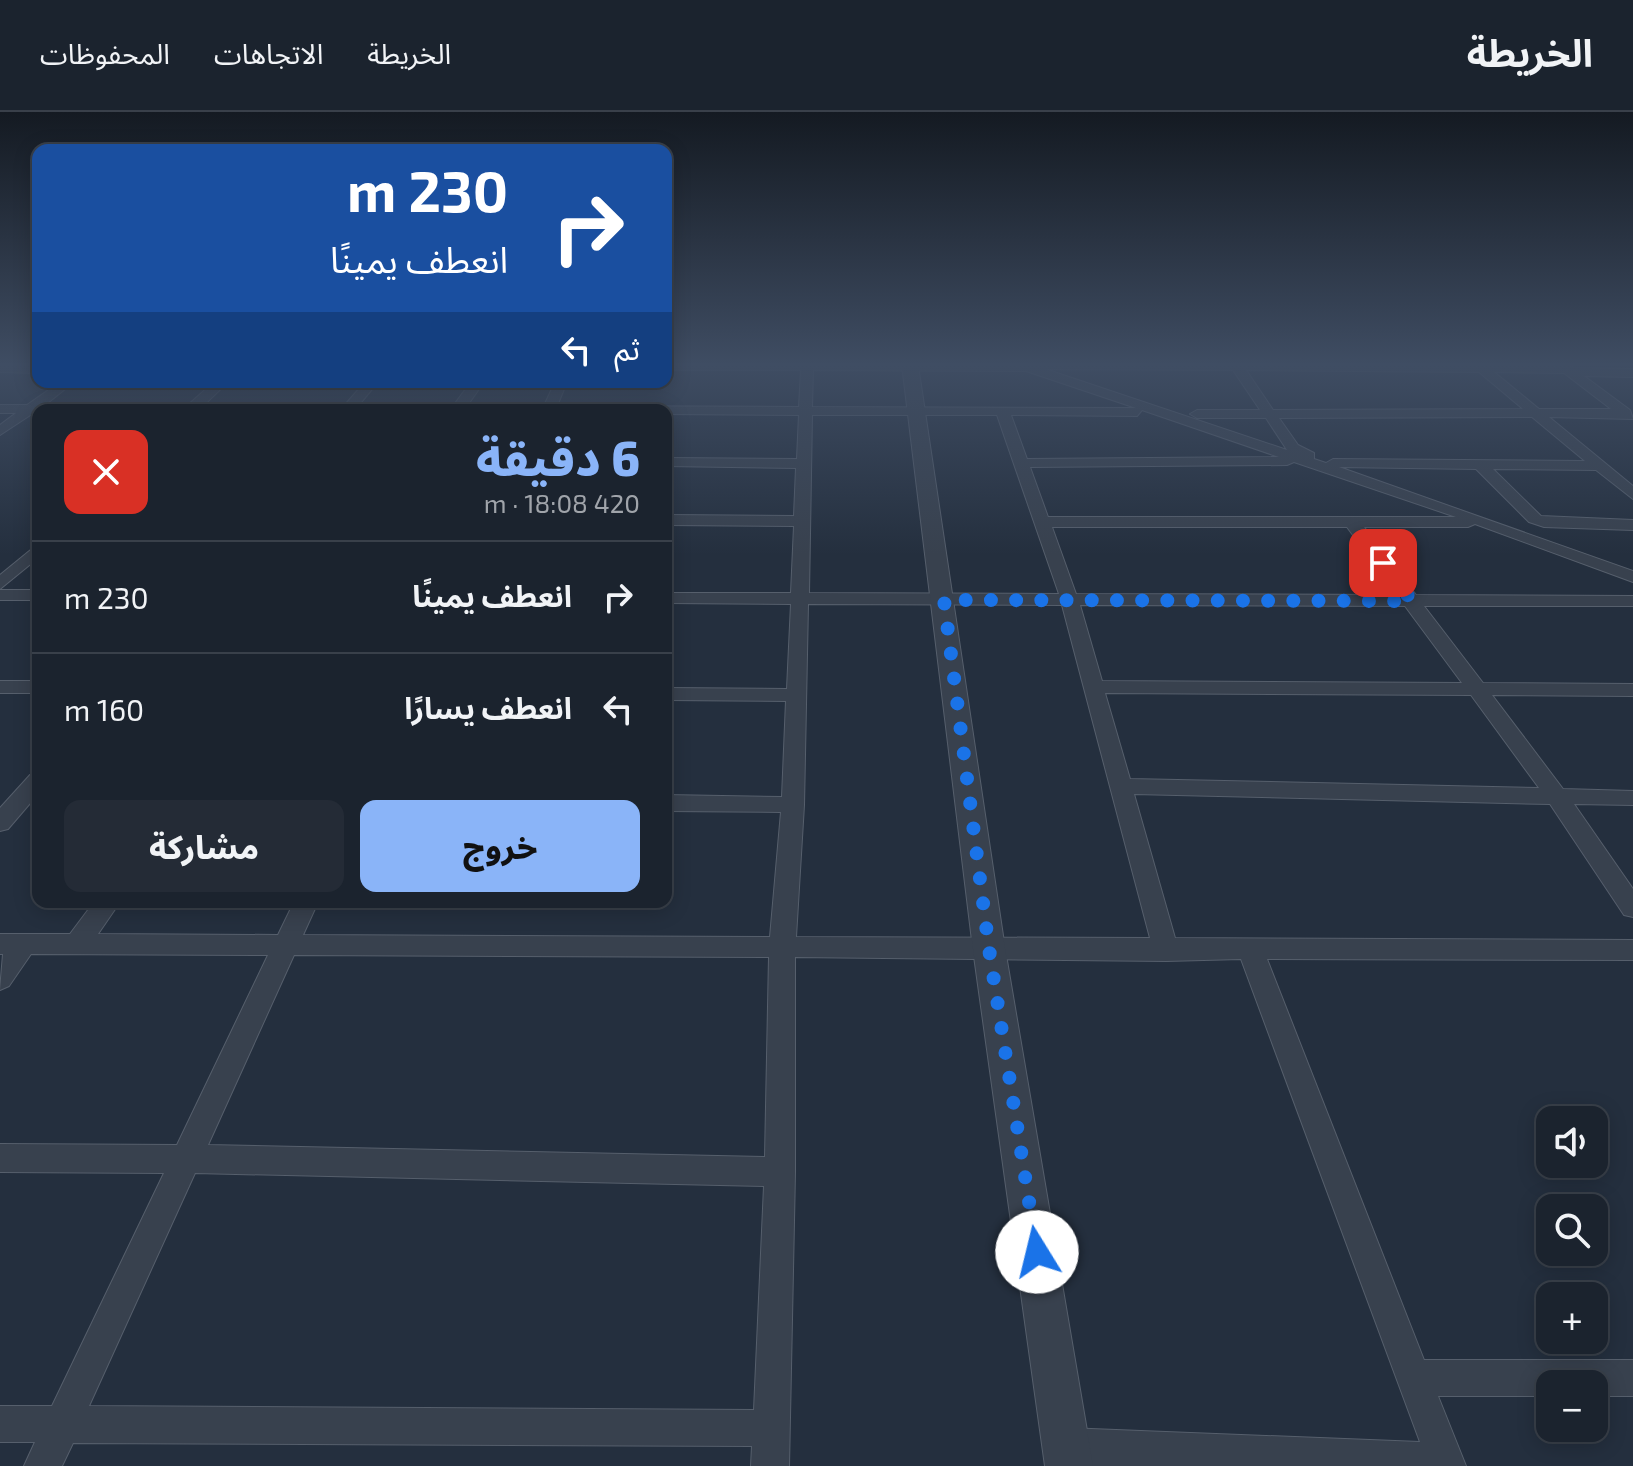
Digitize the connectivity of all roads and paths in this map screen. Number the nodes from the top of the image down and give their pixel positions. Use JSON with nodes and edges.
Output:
{"nodes":[{"id":1,"x":807,"y":428,"type":"edge"},
{"id":2,"x":919,"y":428,"type":"edge"},
{"id":3,"x":1008,"y":428,"type":"edge"},
{"id":4,"x":1209,"y":428,"type":"edge"},
{"id":5,"x":1281,"y":428,"type":"edge"},
{"id":6,"x":1555,"y":428,"type":"edge"},
{"id":7,"x":1308,"y":461,"type":"junction"},
{"id":8,"x":672,"y":462,"type":"edge"},
{"id":9,"x":1020,"y":463,"type":"junction"},
{"id":10,"x":1339,"y":463,"type":"junction"},
{"id":11,"x":806,"y":464,"type":"junction"},
{"id":12,"x":1479,"y":464,"type":"junction"},
{"id":13,"x":1600,"y":466,"type":"junction"},
{"id":14,"x":1633,"y":494,"type":"edge"},
{"id":15,"x":672,"y":520,"type":"edge"},
{"id":16,"x":803,"y":521,"type":"junction"},
{"id":17,"x":1483,"y":521,"type":"junction"},
{"id":18,"x":1041,"y":522,"type":"junction"},
{"id":19,"x":1352,"y":522,"type":"junction"},
{"id":20,"x":1633,"y":525,"type":"edge"},
{"id":21,"x":32,"y":555,"type":"edge"},
{"id":22,"x":1633,"y":577,"type":"edge"},
{"id":23,"x":0,"y":584,"type":"edge"},
{"id":24,"x":0,"y":595,"type":"edge"},
{"id":25,"x":32,"y":595,"type":"edge"},
{"id":26,"x":672,"y":598,"type":"edge"},
{"id":27,"x":798,"y":599,"type":"junction"},
{"id":28,"x":944,"y":600,"type":"junction"},
{"id":29,"x":1070,"y":601,"type":"junction"},
{"id":30,"x":1412,"y":601,"type":"junction"},
{"id":31,"x":1633,"y":601,"type":"edge"},
{"id":32,"x":0,"y":687,"type":"edge"},
{"id":33,"x":32,"y":687,"type":"edge"},
{"id":34,"x":1095,"y":687,"type":"junction"},
{"id":35,"x":1476,"y":688,"type":"junction"},
{"id":36,"x":1633,"y":690,"type":"edge"},
{"id":37,"x":672,"y":694,"type":"edge"},
{"id":38,"x":795,"y":695,"type":"junction"},
{"id":39,"x":1122,"y":786,"type":"junction"},
{"id":40,"x":32,"y":790,"type":"edge"},
{"id":41,"x":32,"y":791,"type":"edge"},
{"id":42,"x":0,"y":795,"type":"edge"},
{"id":43,"x":1557,"y":797,"type":"junction"},
{"id":44,"x":1633,"y":798,"type":"edge"},
{"id":45,"x":672,"y":803,"type":"edge"},
{"id":46,"x":793,"y":805,"type":"junction"},
{"id":47,"x":0,"y":823,"type":"edge"},
{"id":48,"x":104,"y":908,"type":"edge"},
{"id":49,"x":303,"y":908,"type":"edge"},
{"id":50,"x":1633,"y":908,"type":"edge"},
{"id":51,"x":78,"y":943,"type":"junction"},
{"id":52,"x":12,"y":944,"type":"edge"},
{"id":53,"x":284,"y":945,"type":"junction"},
{"id":54,"x":782,"y":948,"type":"junction"},
{"id":55,"x":989,"y":949,"type":"junction"},
{"id":56,"x":1633,"y":950,"type":"edge"},
{"id":57,"x":1166,"y":951,"type":"junction"},
{"id":58,"x":1251,"y":951,"type":"junction"},
{"id":59,"x":0,"y":979,"type":"edge"},
{"id":60,"x":0,"y":1158,"type":"edge"},
{"id":61,"x":188,"y":1159,"type":"junction"},
{"id":62,"x":780,"y":1172,"type":"junction"},
{"id":63,"x":1414,"y":1378,"type":"junction"},
{"id":64,"x":1633,"y":1378,"type":"edge"},
{"id":65,"x":0,"y":1424,"type":"edge"},
{"id":66,"x":62,"y":1424,"type":"junction"},
{"id":67,"x":772,"y":1428,"type":"junction"},
{"id":68,"x":1068,"y":1456,"type":"edge"},
{"id":69,"x":1446,"y":1464,"type":"edge"},
{"id":70,"x":43,"y":1466,"type":"edge"},
{"id":71,"x":770,"y":1466,"type":"edge"}],
"edges":[{"from":1,"to":11,"type":"street"},
{"from":2,"to":28,"type":"street"},
{"from":3,"to":9,"type":"street"},
{"from":4,"to":7,"type":"street"},
{"from":5,"to":10,"type":"street"},
{"from":6,"to":13,"type":"street"},
{"from":7,"to":9,"type":"street"},
{"from":7,"to":10,"type":"street"},
{"from":7,"to":17,"type":"street"},
{"from":8,"to":11,"type":"street"},
{"from":9,"to":18,"type":"street"},
{"from":10,"to":12,"type":"street"},
{"from":11,"to":16,"type":"street"},
{"from":12,"to":13,"type":"street"},
{"from":12,"to":20,"type":"street"},
{"from":13,"to":14,"type":"street"},
{"from":15,"to":16,"type":"street"},
{"from":16,"to":27,"type":"street"},
{"from":17,"to":19,"type":"street"},
{"from":17,"to":22,"type":"street"},
{"from":18,"to":19,"type":"street"},
{"from":18,"to":29,"type":"street"},
{"from":19,"to":30,"type":"street"},
{"from":21,"to":23,"type":"street"},
{"from":24,"to":25,"type":"street"},
{"from":26,"to":27,"type":"street"},
{"from":27,"to":28,"type":"street"},
{"from":27,"to":38,"type":"street"},
{"from":28,"to":29,"type":"street"},
{"from":28,"to":55,"type":"street"},
{"from":29,"to":30,"type":"street"},
{"from":29,"to":34,"type":"street"},
{"from":30,"to":31,"type":"street"},
{"from":30,"to":35,"type":"street"},
{"from":32,"to":33,"type":"street"},
{"from":34,"to":35,"type":"street"},
{"from":34,"to":39,"type":"street"},
{"from":35,"to":36,"type":"street"},
{"from":35,"to":43,"type":"street"},
{"from":37,"to":38,"type":"street"},
{"from":38,"to":46,"type":"street"},
{"from":39,"to":43,"type":"street"},
{"from":39,"to":57,"type":"street"},
{"from":40,"to":42,"type":"street"},
{"from":41,"to":47,"type":"street"},
{"from":43,"to":44,"type":"street"},
{"from":43,"to":50,"type":"street"},
{"from":45,"to":46,"type":"street"},
{"from":46,"to":54,"type":"street"},
{"from":48,"to":51,"type":"street"},
{"from":49,"to":53,"type":"street"},
{"from":51,"to":52,"type":"street"},
{"from":51,"to":53,"type":"street"},
{"from":52,"to":59,"type":"street"},
{"from":53,"to":54,"type":"street"},
{"from":53,"to":61,"type":"street"},
{"from":54,"to":55,"type":"street"},
{"from":54,"to":62,"type":"street"},
{"from":55,"to":57,"type":"street"},
{"from":55,"to":68,"type":"street"},
{"from":56,"to":58,"type":"street"},
{"from":57,"to":58,"type":"street"},
{"from":58,"to":63,"type":"street"},
{"from":60,"to":61,"type":"street"},
{"from":61,"to":62,"type":"street"},
{"from":61,"to":66,"type":"street"},
{"from":62,"to":67,"type":"street"},
{"from":63,"to":64,"type":"street"},
{"from":63,"to":69,"type":"street"},
{"from":65,"to":66,"type":"street"},
{"from":66,"to":67,"type":"street"},
{"from":66,"to":70,"type":"street"},
{"from":67,"to":71,"type":"street"},
{"from":68,"to":69,"type":"street"}]}
